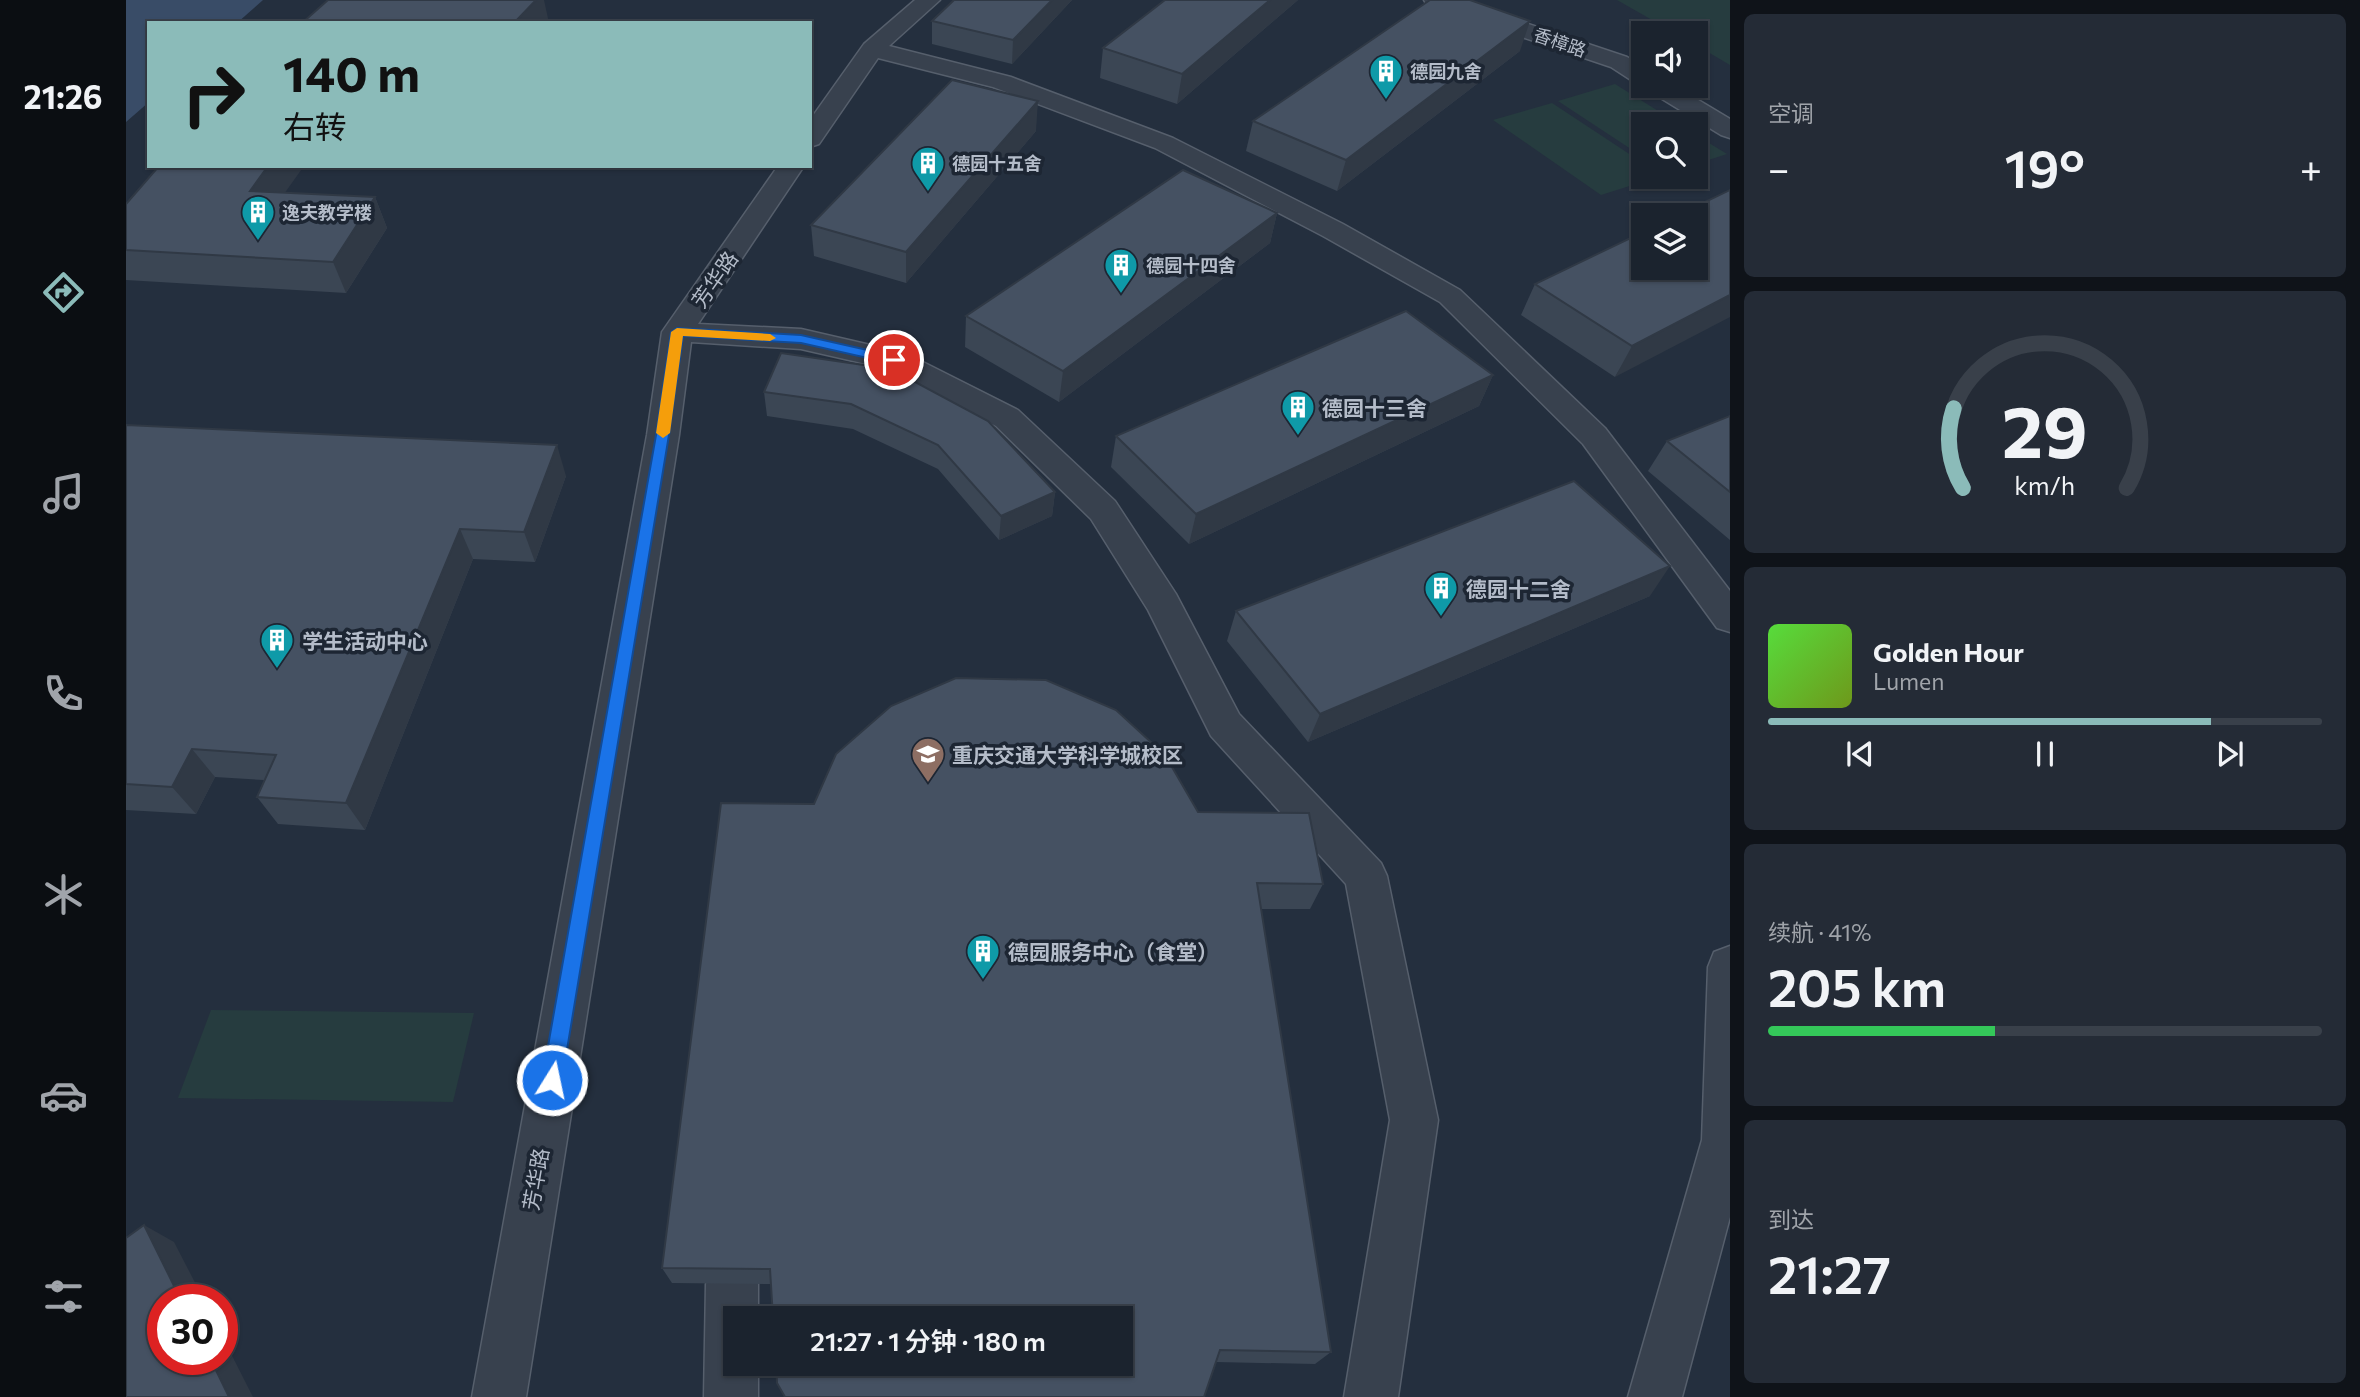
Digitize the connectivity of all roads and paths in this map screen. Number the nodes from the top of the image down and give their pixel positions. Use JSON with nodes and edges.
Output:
{"nodes":[{"id":1,"x":929,"y":0,"type":"edge"},
{"id":2,"x":1435,"y":0,"type":"edge"},
{"id":3,"x":872,"y":49,"type":"junction"},
{"id":4,"x":1631,"y":70,"type":"edge"},
{"id":5,"x":1678,"y":98,"type":"edge"},
{"id":6,"x":1730,"y":130,"type":"edge"},
{"id":7,"x":812,"y":136,"type":"edge"},
{"id":8,"x":790,"y":168,"type":"edge"},
{"id":9,"x":677,"y":332,"type":"junction"},
{"id":10,"x":1730,"y":618,"type":"edge"},
{"id":11,"x":1730,"y":967,"type":"edge"},
{"id":12,"x":1728,"y":1140,"type":"edge"},
{"id":13,"x":732,"y":1284,"type":"edge"},
{"id":14,"x":499,"y":1397,"type":"edge"},
{"id":15,"x":731,"y":1397,"type":"edge"},
{"id":16,"x":1371,"y":1397,"type":"edge"},
{"id":17,"x":1656,"y":1397,"type":"edge"}],
"edges":[{"from":1,"to":3,"type":"street"},
{"from":2,"to":4,"type":"street","name":"香樟路"},
{"from":3,"to":7,"type":"street"},
{"from":3,"to":10,"type":"street"},
{"from":5,"to":6,"type":"street"},
{"from":8,"to":9,"type":"street","name":"芳华路"},
{"from":9,"to":14,"type":"street","name":"芳华路"},
{"from":9,"to":16,"type":"street"},
{"from":11,"to":12,"type":"street"},
{"from":12,"to":17,"type":"street"},
{"from":13,"to":15,"type":"street"}]}
